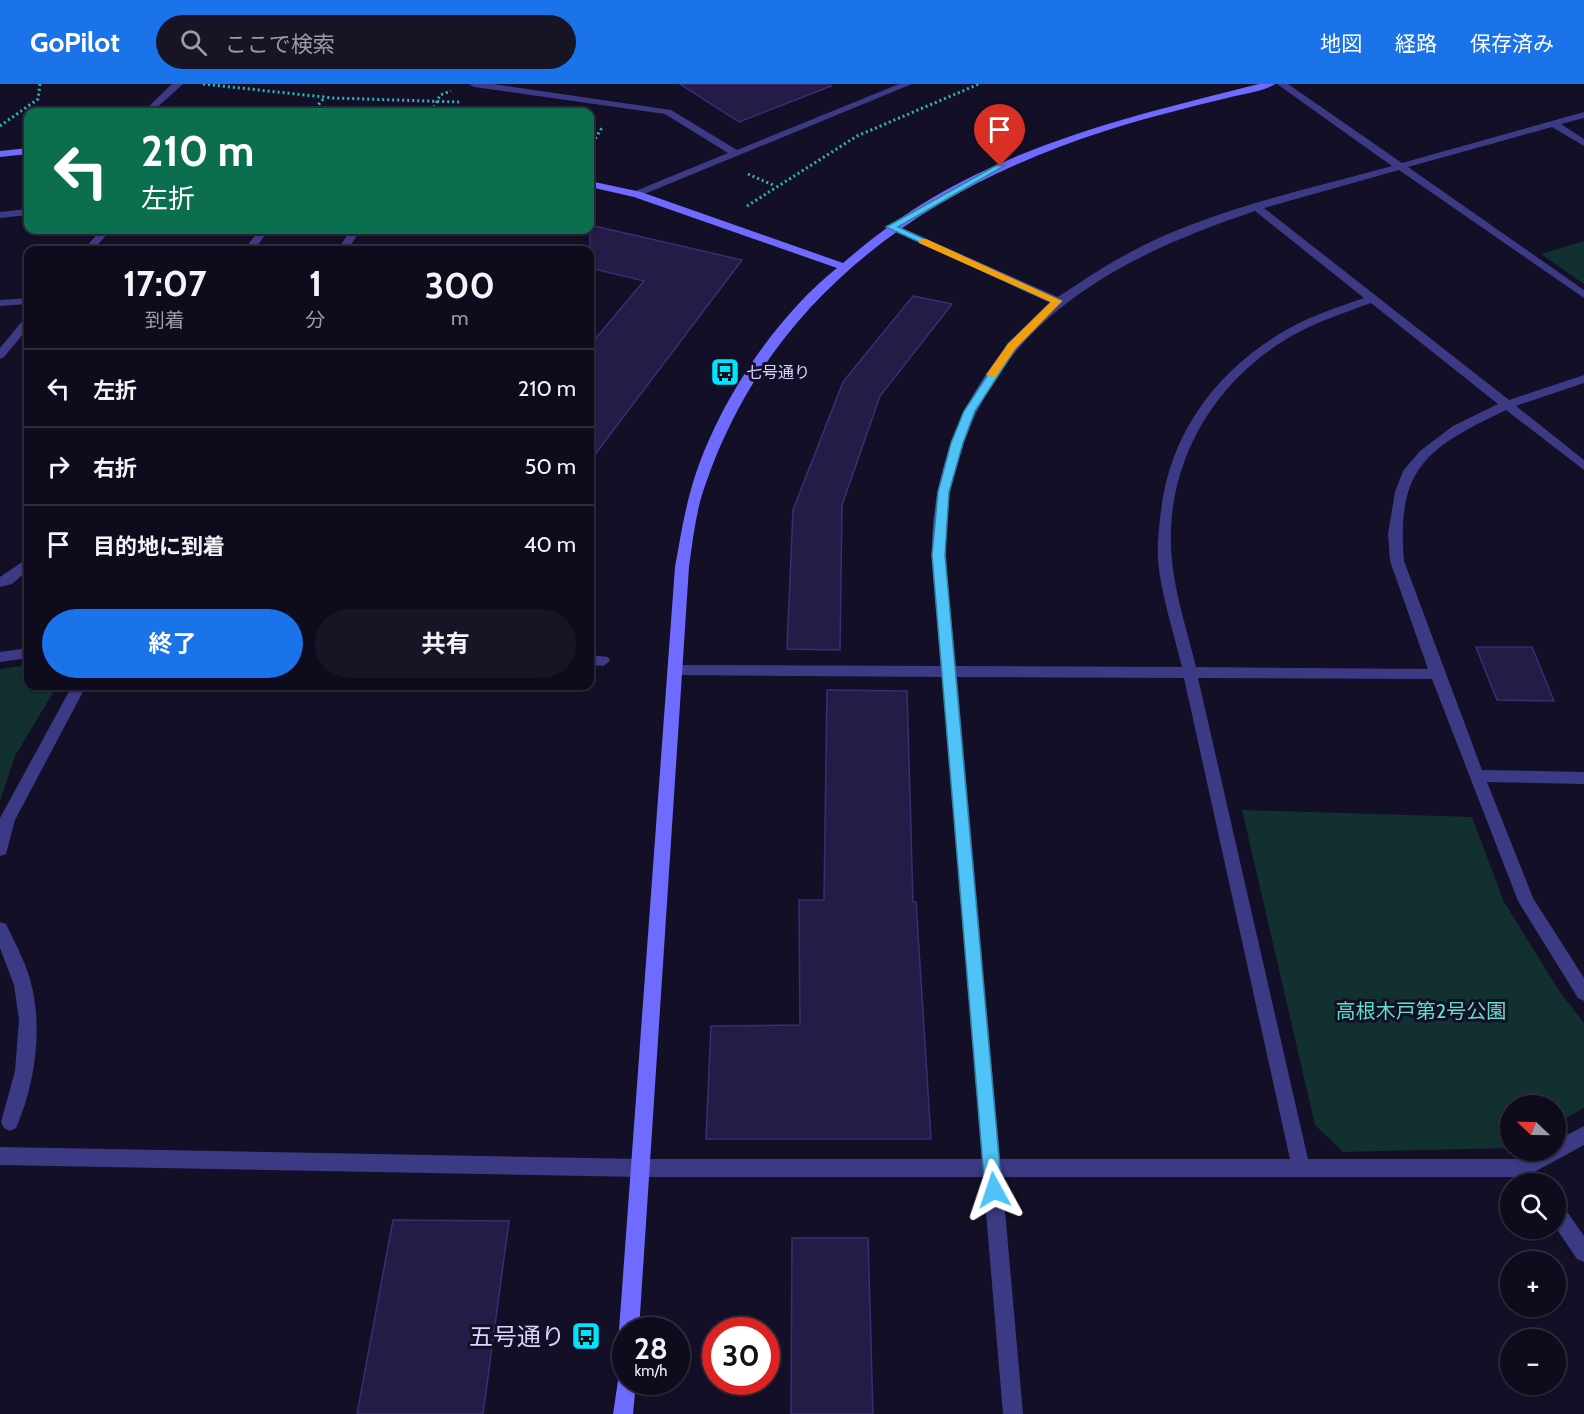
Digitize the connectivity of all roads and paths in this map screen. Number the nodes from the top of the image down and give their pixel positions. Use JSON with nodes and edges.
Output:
{"nodes":[{"id":1,"x":40,"y":84,"type":"edge"},
{"id":2,"x":178,"y":84,"type":"edge"},
{"id":3,"x":200,"y":84,"type":"edge"},
{"id":4,"x":475,"y":84,"type":"edge"},
{"id":5,"x":906,"y":84,"type":"edge"},
{"id":6,"x":979,"y":84,"type":"edge"},
{"id":7,"x":1269,"y":84,"type":"edge"},
{"id":8,"x":1282,"y":84,"type":"edge"},
{"id":9,"x":326,"y":97,"type":"junction"},
{"id":10,"x":460,"y":102,"type":"dead end"},
{"id":11,"x":25,"y":108,"type":"edge"},
{"id":12,"x":151,"y":108,"type":"edge"},
{"id":13,"x":316,"y":108,"type":"edge"},
{"id":14,"x":24,"y":109,"type":"edge"},
{"id":15,"x":1584,"y":115,"type":"edge"},
{"id":16,"x":606,"y":123,"type":"dead end"},
{"id":17,"x":1552,"y":123,"type":"junction"},
{"id":18,"x":0,"y":126,"type":"edge"},
{"id":19,"x":594,"y":141,"type":"edge"},
{"id":20,"x":1584,"y":143,"type":"edge"},
{"id":21,"x":24,"y":151,"type":"edge"},
{"id":22,"x":733,"y":153,"type":"junction"},
{"id":23,"x":0,"y":154,"type":"edge"},
{"id":24,"x":1400,"y":166,"type":"junction"},
{"id":25,"x":594,"y":185,"type":"edge"},
{"id":26,"x":637,"y":194,"type":"junction"},
{"id":27,"x":1256,"y":207,"type":"junction"},
{"id":28,"x":743,"y":210,"type":"dead end"},
{"id":29,"x":24,"y":212,"type":"edge"},
{"id":30,"x":0,"y":214,"type":"edge"},
{"id":31,"x":891,"y":227,"type":"junction"},
{"id":32,"x":102,"y":234,"type":"edge"},
{"id":33,"x":92,"y":246,"type":"edge"},
{"id":34,"x":842,"y":266,"type":"junction"},
{"id":35,"x":1584,"y":295,"type":"edge"},
{"id":36,"x":1371,"y":299,"type":"junction"},
{"id":37,"x":24,"y":301,"type":"edge"},
{"id":38,"x":1057,"y":301,"type":"junction"},
{"id":39,"x":0,"y":303,"type":"edge"},
{"id":40,"x":24,"y":326,"type":"edge"},
{"id":41,"x":0,"y":355,"type":"edge"},
{"id":42,"x":1584,"y":379,"type":"edge"},
{"id":43,"x":1507,"y":405,"type":"junction"},
{"id":44,"x":1584,"y":466,"type":"edge"},
{"id":45,"x":24,"y":566,"type":"edge"},
{"id":46,"x":0,"y":582,"type":"edge"},
{"id":47,"x":24,"y":654,"type":"edge"},
{"id":48,"x":0,"y":657,"type":"edge"},
{"id":49,"x":674,"y":670,"type":"junction"},
{"id":50,"x":949,"y":672,"type":"junction"},
{"id":51,"x":1191,"y":673,"type":"junction"},
{"id":52,"x":1437,"y":674,"type":"junction"},
{"id":53,"x":77,"y":690,"type":"edge"},
{"id":54,"x":1477,"y":776,"type":"junction"},
{"id":55,"x":1584,"y":778,"type":"edge"},
{"id":56,"x":0,"y":849,"type":"edge"},
{"id":57,"x":0,"y":929,"type":"edge"},
{"id":58,"x":1584,"y":993,"type":"edge"},
{"id":59,"x":10,"y":1122,"type":"dead end"},
{"id":60,"x":1584,"y":1135,"type":"edge"},
{"id":61,"x":0,"y":1156,"type":"edge"},
{"id":62,"x":640,"y":1168,"type":"junction"},
{"id":63,"x":992,"y":1168,"type":"junction"},
{"id":64,"x":1301,"y":1168,"type":"junction"},
{"id":65,"x":1533,"y":1173,"type":"edge"},
{"id":66,"x":1500,"y":1175,"type":"edge"},
{"id":67,"x":1566,"y":1227,"type":"edge"},
{"id":68,"x":1584,"y":1252,"type":"edge"},
{"id":69,"x":630,"y":1317,"type":"edge"},
{"id":70,"x":625,"y":1395,"type":"edge"},
{"id":71,"x":623,"y":1414,"type":"edge"},
{"id":72,"x":1013,"y":1414,"type":"edge"}],
"edges":[{"from":1,"to":11,"type":"path"},
{"from":2,"to":12,"type":"street"},
{"from":3,"to":9,"type":"path"},
{"from":4,"to":22,"type":"street"},
{"from":5,"to":22,"type":"street"},
{"from":6,"to":28,"type":"path"},
{"from":7,"to":31,"type":"street"},
{"from":8,"to":24,"type":"street"},
{"from":9,"to":10,"type":"path"},
{"from":9,"to":13,"type":"path"},
{"from":14,"to":18,"type":"path"},
{"from":15,"to":17,"type":"street"},
{"from":16,"to":19,"type":"path"},
{"from":17,"to":20,"type":"street"},
{"from":17,"to":24,"type":"street"},
{"from":21,"to":23,"type":"street"},
{"from":22,"to":26,"type":"street"},
{"from":24,"to":27,"type":"street"},
{"from":24,"to":35,"type":"street"},
{"from":25,"to":26,"type":"street"},
{"from":26,"to":34,"type":"street"},
{"from":27,"to":36,"type":"street"},
{"from":27,"to":38,"type":"street"},
{"from":29,"to":30,"type":"street"},
{"from":31,"to":34,"type":"street"},
{"from":31,"to":38,"type":"street"},
{"from":32,"to":33,"type":"street"},
{"from":34,"to":49,"type":"street"},
{"from":36,"to":43,"type":"street"},
{"from":36,"to":51,"type":"street"},
{"from":37,"to":39,"type":"street"},
{"from":38,"to":50,"type":"street"},
{"from":40,"to":41,"type":"street"},
{"from":42,"to":43,"type":"street"},
{"from":43,"to":44,"type":"street"},
{"from":43,"to":52,"type":"street"},
{"from":45,"to":46,"type":"street"},
{"from":47,"to":48,"type":"street"},
{"from":49,"to":50,"type":"street"},
{"from":49,"to":62,"type":"street"},
{"from":50,"to":51,"type":"street"},
{"from":50,"to":63,"type":"street"},
{"from":51,"to":52,"type":"street"},
{"from":51,"to":64,"type":"street"},
{"from":52,"to":54,"type":"street"},
{"from":53,"to":56,"type":"street"},
{"from":54,"to":55,"type":"street"},
{"from":54,"to":58,"type":"street"},
{"from":57,"to":59,"type":"street"},
{"from":60,"to":65,"type":"street"},
{"from":61,"to":62,"type":"street"},
{"from":62,"to":63,"type":"street"},
{"from":62,"to":69,"type":"street"},
{"from":63,"to":64,"type":"street"},
{"from":63,"to":72,"type":"street"},
{"from":64,"to":66,"type":"street"},
{"from":67,"to":68,"type":"street"},
{"from":70,"to":71,"type":"street"}]}
